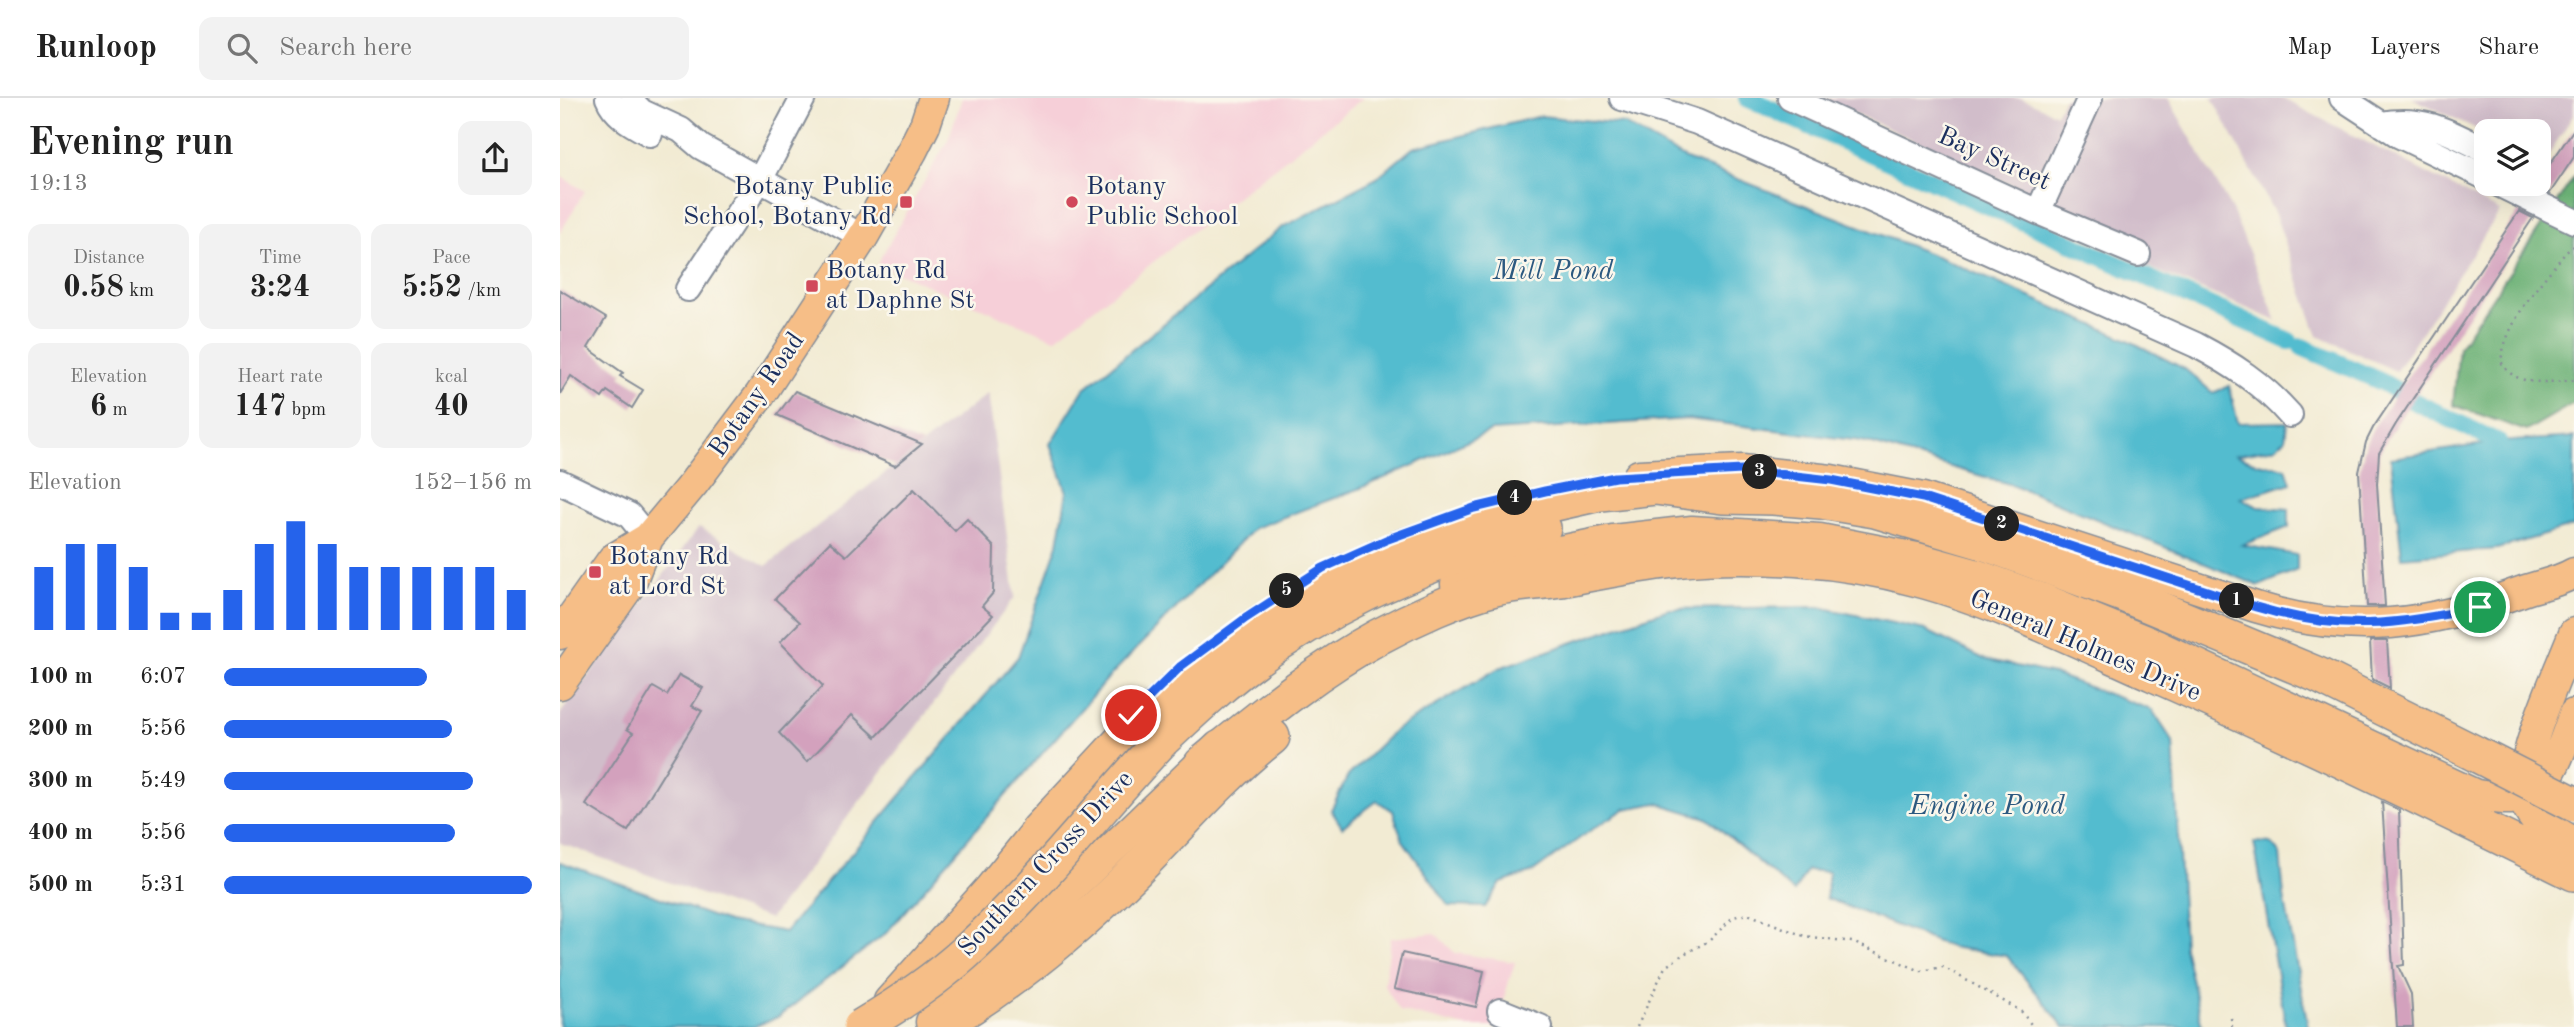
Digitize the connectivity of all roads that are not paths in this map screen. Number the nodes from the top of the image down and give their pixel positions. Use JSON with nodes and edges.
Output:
{"nodes":[{"id":1,"x":608,"y":98,"type":"edge"},
{"id":2,"x":632,"y":98,"type":"edge"},
{"id":3,"x":803,"y":98,"type":"edge"},
{"id":4,"x":934,"y":98,"type":"edge"},
{"id":5,"x":1622,"y":98,"type":"edge"},
{"id":6,"x":1790,"y":98,"type":"edge"},
{"id":7,"x":2090,"y":98,"type":"edge"},
{"id":8,"x":2342,"y":98,"type":"edge"},
{"id":9,"x":2381,"y":124,"type":"junction"},
{"id":10,"x":2474,"y":144,"type":"edge"},
{"id":11,"x":701,"y":147,"type":"junction"},
{"id":12,"x":2474,"y":172,"type":"edge"},
{"id":13,"x":760,"y":180,"type":"junction"},
{"id":14,"x":2523,"y":196,"type":"edge"},
{"id":15,"x":2038,"y":212,"type":"junction"},
{"id":16,"x":2568,"y":218,"type":"edge"},
{"id":17,"x":863,"y":237,"type":"junction"},
{"id":18,"x":2138,"y":254,"type":"dead end"},
{"id":19,"x":688,"y":289,"type":"dead end"},
{"id":20,"x":2290,"y":415,"type":"dead end"},
{"id":21,"x":560,"y":482,"type":"edge"},
{"id":22,"x":1722,"y":496,"type":"junction"},
{"id":23,"x":648,"y":538,"type":"junction"},
{"id":24,"x":2573,"y":574,"type":"edge"},
{"id":25,"x":1562,"y":579,"type":"junction"},
{"id":26,"x":2574,"y":633,"type":"edge"},
{"id":27,"x":560,"y":634,"type":"edge"},
{"id":28,"x":560,"y":684,"type":"edge"},
{"id":29,"x":2574,"y":715,"type":"edge"},
{"id":30,"x":1202,"y":764,"type":"junction"},
{"id":31,"x":2524,"y":795,"type":"junction"},
{"id":32,"x":2574,"y":804,"type":"edge"},
{"id":33,"x":1038,"y":831,"type":"junction"},
{"id":34,"x":2574,"y":845,"type":"edge"},
{"id":35,"x":2574,"y":873,"type":"edge"},
{"id":36,"x":1500,"y":1011,"type":"dead end"},
{"id":37,"x":863,"y":1027,"type":"edge"},
{"id":38,"x":926,"y":1027,"type":"edge"},
{"id":39,"x":938,"y":1027,"type":"edge"},
{"id":40,"x":1540,"y":1027,"type":"edge"}],
"edges":[{"from":1,"to":11,"type":"street"},
{"from":2,"to":11,"type":"street"},
{"from":3,"to":13,"type":"street"},
{"from":4,"to":17,"type":"main road","name":"Botany Road"},
{"from":5,"to":20,"type":"street"},
{"from":6,"to":15,"type":"street","name":"Bay Street"},
{"from":7,"to":15,"type":"street"},
{"from":8,"to":9,"type":"street"},
{"from":9,"to":10,"type":"street"},
{"from":9,"to":12,"type":"street"},
{"from":11,"to":13,"type":"street"},
{"from":13,"to":17,"type":"street"},
{"from":13,"to":19,"type":"street"},
{"from":14,"to":16,"type":"street"},
{"from":15,"to":18,"type":"street","name":"Bay Street"},
{"from":17,"to":23,"type":"main road","name":"Botany Road"},
{"from":21,"to":23,"type":"street"},
{"from":22,"to":32,"type":"highway","bridge":true},
{"from":22,"to":33,"type":"highway"},
{"from":22,"to":37,"type":"highway","name":"Southern Cross Drive","bridge":true},
{"from":23,"to":27,"type":"main road","name":"Botany Road"},
{"from":23,"to":28,"type":"main road","name":"Botany Road"},
{"from":24,"to":33,"type":"main road"},
{"from":25,"to":30,"type":"highway"},
{"from":25,"to":35,"type":"highway","name":"General Holmes Drive"},
{"from":25,"to":39,"type":"highway","name":"Southern Cross Drive"},
{"from":26,"to":31,"type":"main road"},
{"from":29,"to":31,"type":"main road"},
{"from":30,"to":31,"type":"main road"},
{"from":30,"to":38,"type":"main road"},
{"from":31,"to":34,"type":"highway"},
{"from":33,"to":37,"type":"main road"},
{"from":36,"to":40,"type":"street"}]}
